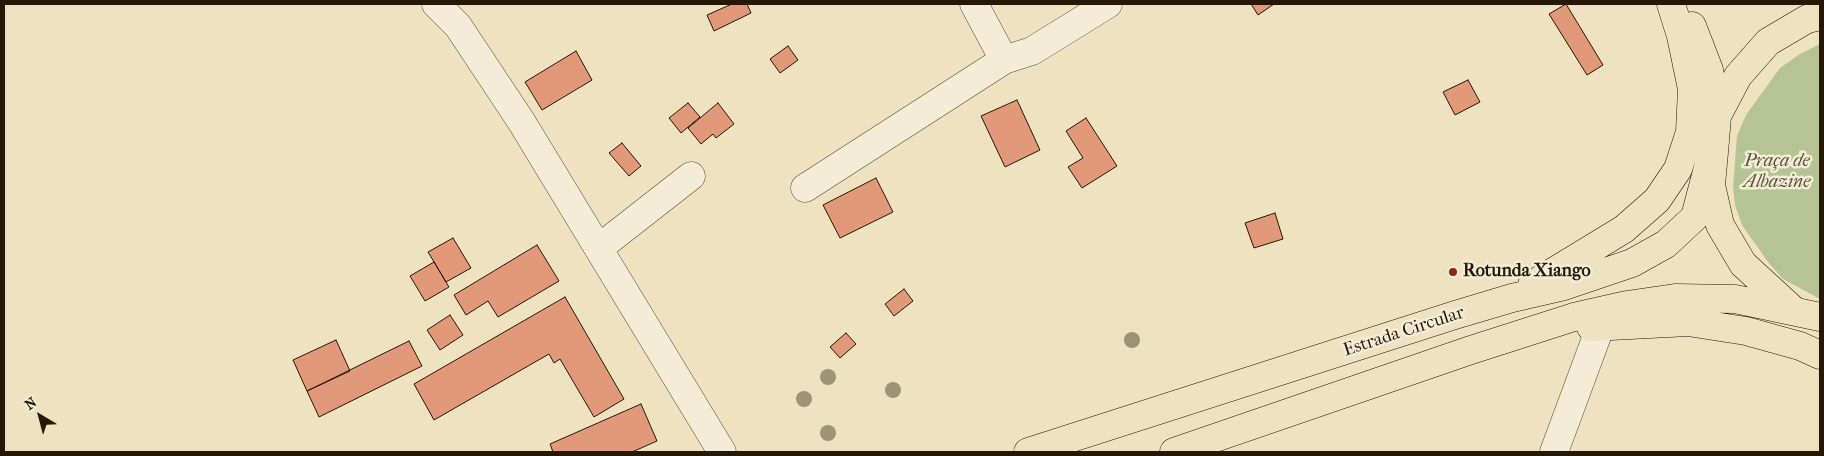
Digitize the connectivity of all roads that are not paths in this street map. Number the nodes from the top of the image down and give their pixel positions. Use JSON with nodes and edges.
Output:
{"nodes":[{"id":1,"x":436,"y":4,"type":"edge"},
{"id":2,"x":974,"y":4,"type":"edge"},
{"id":3,"x":1108,"y":4,"type":"edge"},
{"id":4,"x":1670,"y":4,"type":"edge"},
{"id":5,"x":1680,"y":4,"type":"edge"},
{"id":6,"x":1820,"y":16,"type":"edge"},
{"id":7,"x":1004,"y":60,"type":"junction"},
{"id":8,"x":1716,"y":129,"type":"junction"},
{"id":9,"x":691,"y":176,"type":"dead end"},
{"id":10,"x":805,"y":188,"type":"dead end"},
{"id":11,"x":600,"y":248,"type":"junction"},
{"id":12,"x":1512,"y":298,"type":"junction"},
{"id":13,"x":1812,"y":316,"type":"edge"},
{"id":14,"x":1601,"y":325,"type":"junction"},
{"id":15,"x":1471,"y":350,"type":"junction"},
{"id":16,"x":1820,"y":355,"type":"edge"},
{"id":17,"x":722,"y":452,"type":"edge"},
{"id":18,"x":1028,"y":452,"type":"edge"},
{"id":19,"x":1174,"y":452,"type":"edge"},
{"id":20,"x":1554,"y":452,"type":"edge"}],
"edges":[{"from":1,"to":11,"type":"street"},
{"from":2,"to":7,"type":"street"},
{"from":3,"to":7,"type":"street"},
{"from":4,"to":12,"type":"main road"},
{"from":5,"to":8,"type":"main road","name":"Estrada Circular"},
{"from":6,"to":8,"type":"main road"},
{"from":7,"to":10,"type":"street"},
{"from":8,"to":12,"type":"main road","name":"Estrada Circular"},
{"from":8,"to":13,"type":"main road"},
{"from":9,"to":11,"type":"street"},
{"from":11,"to":17,"type":"street"},
{"from":12,"to":18,"type":"main road","name":"Estrada Circular"},
{"from":13,"to":15,"type":"main road"},
{"from":14,"to":15,"type":"main road"},
{"from":14,"to":16,"type":"main road"},
{"from":14,"to":20,"type":"street"},
{"from":15,"to":19,"type":"main road"}]}
